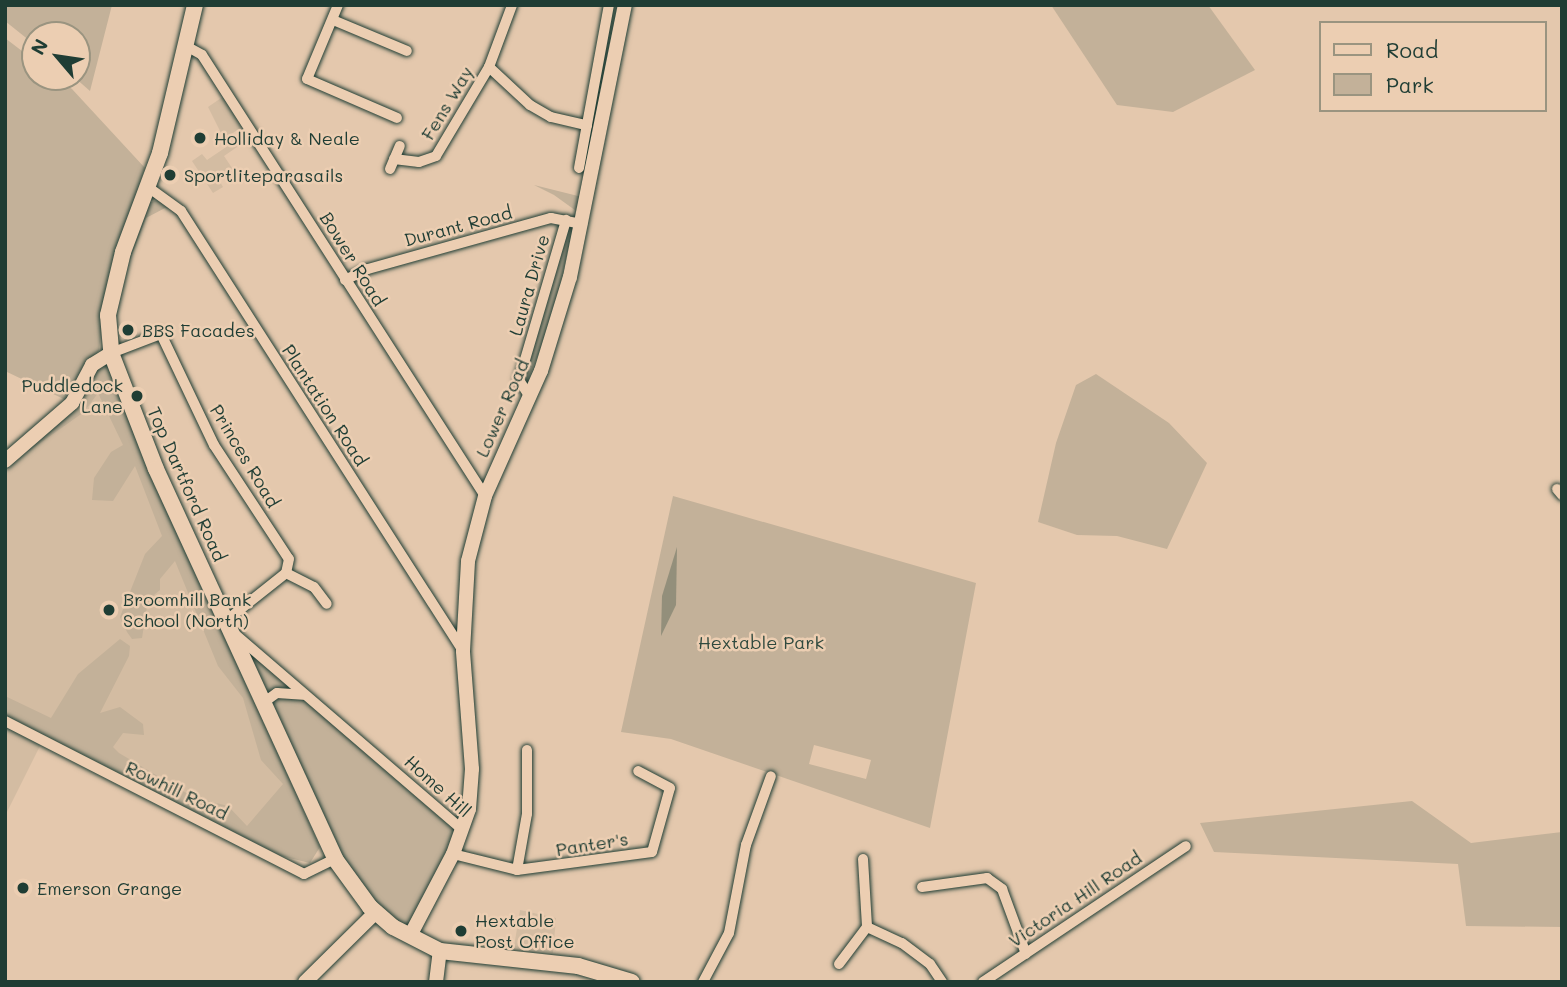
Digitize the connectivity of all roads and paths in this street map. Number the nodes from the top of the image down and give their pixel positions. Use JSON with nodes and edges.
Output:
{"nodes":[{"id":1,"x":195,"y":5,"type":"edge"},
{"id":2,"x":338,"y":5,"type":"edge"},
{"id":3,"x":512,"y":5,"type":"edge"},
{"id":4,"x":608,"y":5,"type":"edge"},
{"id":5,"x":625,"y":5,"type":"edge"},
{"id":6,"x":333,"y":20,"type":"junction"},
{"id":7,"x":186,"y":46,"type":"junction"},
{"id":8,"x":407,"y":51,"type":"dead end"},
{"id":9,"x":489,"y":67,"type":"junction"},
{"id":10,"x":397,"y":118,"type":"dead end"},
{"id":11,"x":587,"y":125,"type":"junction"},
{"id":12,"x":400,"y":146,"type":"dead end"},
{"id":13,"x":579,"y":168,"type":"dead end"},
{"id":14,"x":148,"y":187,"type":"junction"},
{"id":15,"x":566,"y":220,"type":"junction"},
{"id":16,"x":582,"y":223,"type":"junction"},
{"id":17,"x":345,"y":280,"type":"junction"},
{"id":18,"x":111,"y":353,"type":"junction"},
{"id":19,"x":530,"y":397,"type":"junction"},
{"id":20,"x":5,"y":461,"type":"edge"},
{"id":21,"x":485,"y":496,"type":"junction"},
{"id":22,"x":286,"y":573,"type":"junction"},
{"id":23,"x":327,"y":604,"type":"dead end"},
{"id":24,"x":229,"y":626,"type":"junction"},
{"id":25,"x":463,"y":651,"type":"junction"},
{"id":26,"x":303,"y":695,"type":"junction"},
{"id":27,"x":263,"y":703,"type":"junction"},
{"id":28,"x":5,"y":721,"type":"edge"},
{"id":29,"x":527,"y":750,"type":"dead end"},
{"id":30,"x":638,"y":771,"type":"dead end"},
{"id":31,"x":771,"y":776,"type":"dead end"},
{"id":32,"x":463,"y":830,"type":"junction"},
{"id":33,"x":1186,"y":846,"type":"dead end"},
{"id":34,"x":453,"y":854,"type":"junction"},
{"id":35,"x":335,"y":859,"type":"junction"},
{"id":36,"x":863,"y":859,"type":"dead end"},
{"id":37,"x":517,"y":870,"type":"junction"},
{"id":38,"x":922,"y":887,"type":"dead end"},
{"id":39,"x":376,"y":912,"type":"junction"},
{"id":40,"x":867,"y":927,"type":"junction"},
{"id":41,"x":411,"y":934,"type":"junction"},
{"id":42,"x":440,"y":951,"type":"junction"},
{"id":43,"x":1026,"y":954,"type":"junction"},
{"id":44,"x":839,"y":964,"type":"dead end"},
{"id":45,"x":305,"y":982,"type":"edge"},
{"id":46,"x":436,"y":982,"type":"edge"},
{"id":47,"x":632,"y":982,"type":"edge"},
{"id":48,"x":703,"y":982,"type":"edge"},
{"id":49,"x":942,"y":982,"type":"edge"},
{"id":50,"x":983,"y":982,"type":"edge"}],
"edges":[{"from":1,"to":7,"type":"main road","name":"Top Dartford Road"},
{"from":2,"to":6,"type":"street"},
{"from":3,"to":9,"type":"street","name":"Fens Way"},
{"from":4,"to":11,"type":"street"},
{"from":5,"to":16,"type":"street","name":"Lower Road"},
{"from":6,"to":8,"type":"street"},
{"from":6,"to":10,"type":"street"},
{"from":7,"to":14,"type":"main road","name":"Top Dartford Road"},
{"from":7,"to":17,"type":"street","name":"Bower Road"},
{"from":9,"to":11,"type":"street","name":"Fens Way"},
{"from":9,"to":12,"type":"street","name":"Fens Way"},
{"from":11,"to":13,"type":"street"},
{"from":14,"to":18,"type":"main road","name":"Top Dartford Road"},
{"from":14,"to":25,"type":"street","name":"Plantation Road"},
{"from":15,"to":16,"type":"street","name":"Durant Road"},
{"from":15,"to":17,"type":"street","name":"Durant Road"},
{"from":15,"to":19,"type":"street","name":"Laura Drive"},
{"from":16,"to":19,"type":"street","name":"Lower Road"},
{"from":17,"to":21,"type":"street","name":"Bower Road"},
{"from":18,"to":20,"type":"street"},
{"from":18,"to":22,"type":"street","name":"Princes Road"},
{"from":18,"to":24,"type":"main road","name":"Top Dartford Road"},
{"from":19,"to":21,"type":"street","name":"Lower Road"},
{"from":21,"to":25,"type":"street","name":"Lower Road"},
{"from":22,"to":23,"type":"street"},
{"from":22,"to":24,"type":"street"},
{"from":24,"to":26,"type":"street","name":"Home Hill"},
{"from":24,"to":27,"type":"main road","name":"Top Dartford Road"},
{"from":25,"to":32,"type":"street","name":"Lower Road"},
{"from":26,"to":27,"type":"street"},
{"from":26,"to":32,"type":"street","name":"Home Hill"},
{"from":27,"to":35,"type":"main road","name":"Top Dartford Road"},
{"from":28,"to":35,"type":"street","name":"Rowhill Road"},
{"from":29,"to":37,"type":"street"},
{"from":30,"to":37,"type":"street","name":"Panter's"},
{"from":31,"to":48,"type":"street"},
{"from":32,"to":34,"type":"street","name":"Home Hill"},
{"from":33,"to":43,"type":"street","name":"Victoria Hill Road"},
{"from":34,"to":37,"type":"street","name":"Panter's"},
{"from":34,"to":41,"type":"street","name":"Home Hill"},
{"from":35,"to":39,"type":"main road","name":"Top Dartford Road"},
{"from":36,"to":40,"type":"street"},
{"from":38,"to":43,"type":"street"},
{"from":39,"to":41,"type":"main road","name":"Top Dartford Road"},
{"from":39,"to":45,"type":"street"},
{"from":40,"to":44,"type":"street"},
{"from":40,"to":49,"type":"street"},
{"from":41,"to":42,"type":"main road","name":"Top Dartford Road"},
{"from":42,"to":46,"type":"street"},
{"from":42,"to":47,"type":"main road"},
{"from":43,"to":50,"type":"street","name":"Victoria Hill Road"}]}
